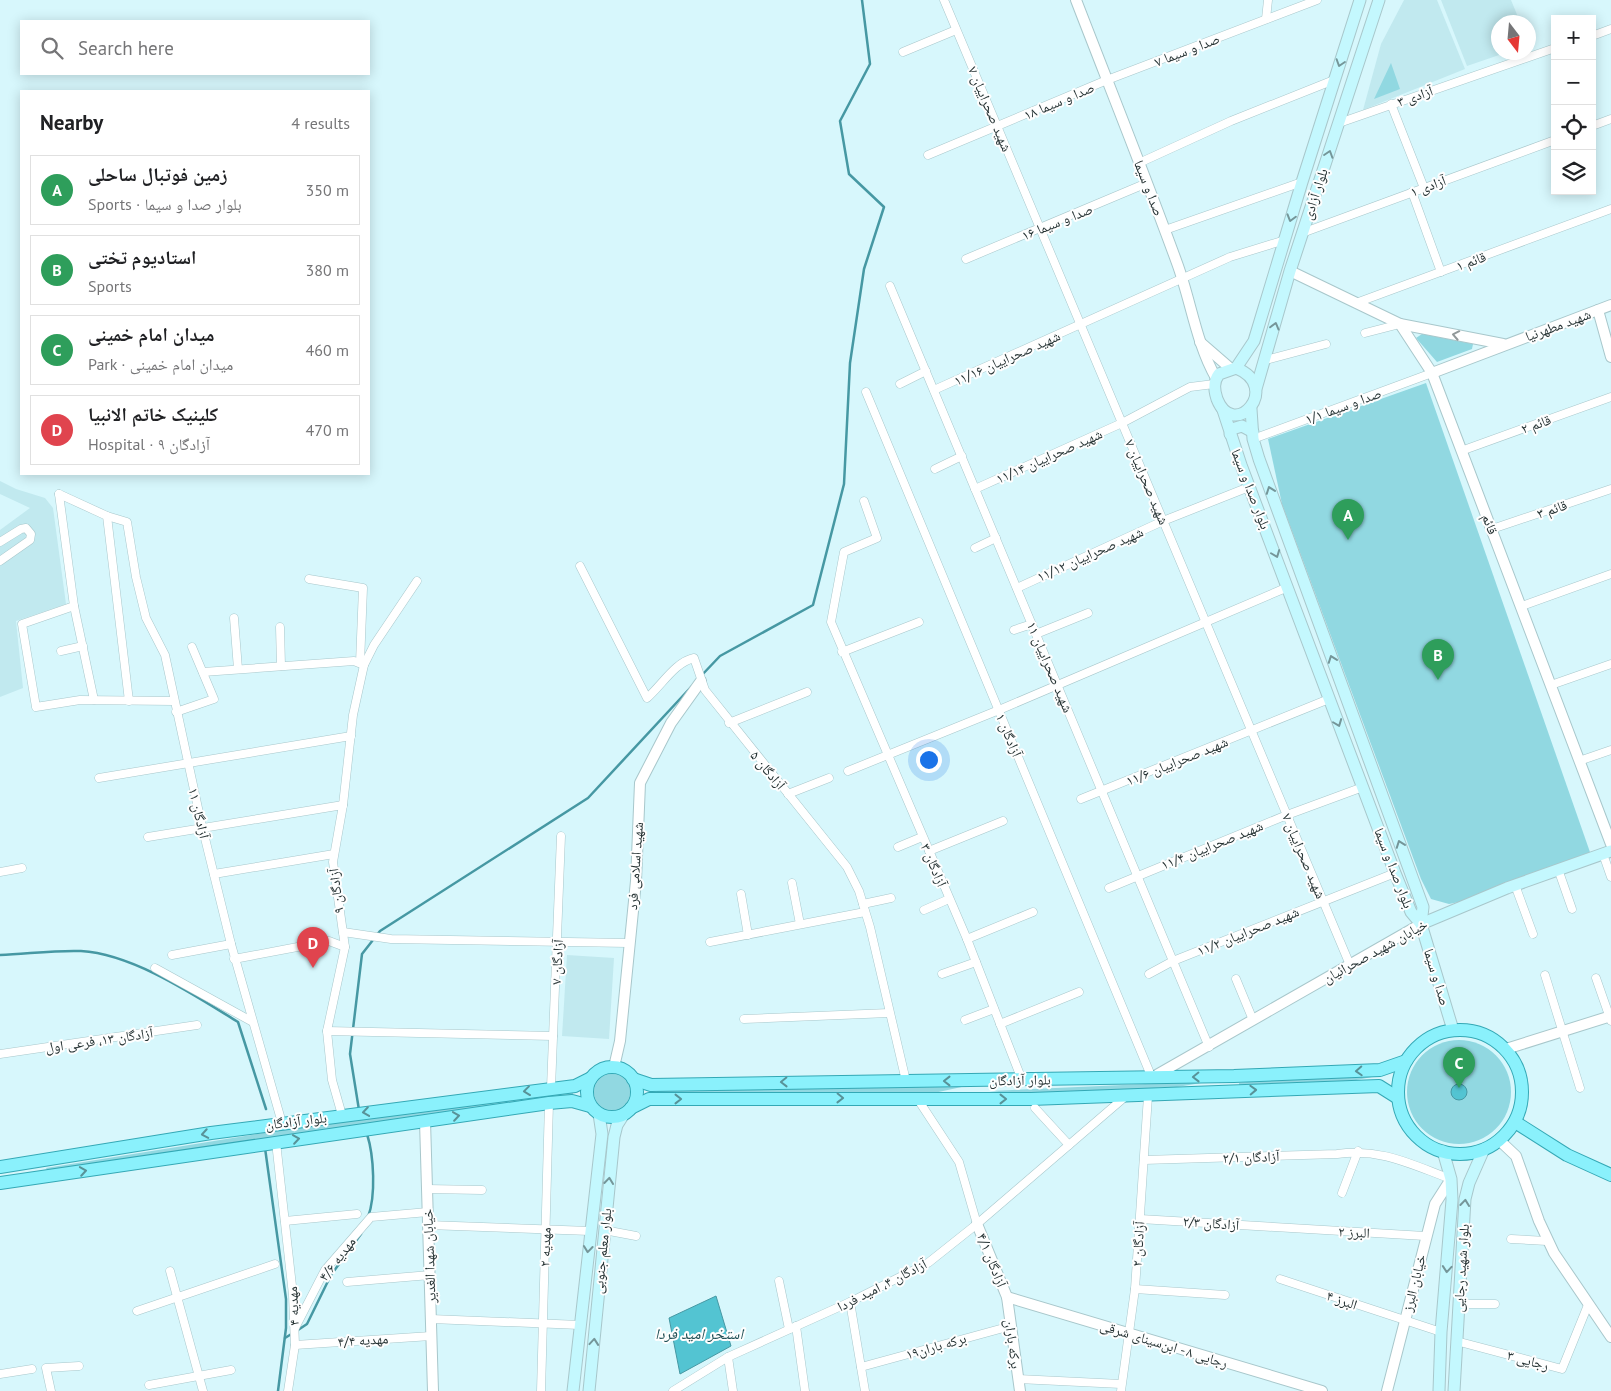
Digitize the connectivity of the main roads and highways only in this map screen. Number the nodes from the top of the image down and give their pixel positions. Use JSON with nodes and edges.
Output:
{"nodes":[{"id":1,"x":1360,"y":0,"type":"edge"},
{"id":2,"x":1379,"y":0,"type":"edge"},
{"id":3,"x":1233,"y":368,"type":"junction"},
{"id":4,"x":1256,"y":389,"type":"junction"},
{"id":5,"x":1251,"y":409,"type":"junction"},
{"id":6,"x":1223,"y":410,"type":"junction"},
{"id":7,"x":1230,"y":434,"type":"junction"},
{"id":8,"x":1253,"y":435,"type":"junction"},
{"id":9,"x":1607,"y":852,"type":"edge"},
{"id":10,"x":1421,"y":924,"type":"junction"},
{"id":11,"x":1453,"y":1030,"type":"junction"},
{"id":12,"x":1406,"y":1061,"type":"junction"},
{"id":13,"x":1219,"y":1076,"type":"junction"},
{"id":14,"x":1234,"y":1076,"type":"junction"},
{"id":15,"x":591,"y":1078,"type":"junction"},
{"id":16,"x":633,"y":1079,"type":"junction"},
{"id":17,"x":978,"y":1081,"type":"junction"},
{"id":18,"x":1220,"y":1091,"type":"junction"},
{"id":19,"x":1234,"y":1091,"type":"junction"},
{"id":20,"x":979,"y":1098,"type":"junction"},
{"id":21,"x":1398,"y":1098,"type":"junction"},
{"id":22,"x":594,"y":1110,"type":"junction"},
{"id":23,"x":628,"y":1111,"type":"junction"},
{"id":24,"x":1515,"y":1122,"type":"junction"},
{"id":25,"x":1484,"y":1149,"type":"junction"},
{"id":26,"x":1443,"y":1151,"type":"junction"},
{"id":27,"x":47,"y":1160,"type":"junction"},
{"id":28,"x":19,"y":1165,"type":"junction"},
{"id":29,"x":0,"y":1167,"type":"edge"},
{"id":30,"x":1611,"y":1175,"type":"edge"},
{"id":31,"x":49,"y":1176,"type":"junction"},
{"id":32,"x":22,"y":1180,"type":"junction"},
{"id":33,"x":0,"y":1183,"type":"edge"},
{"id":34,"x":583,"y":1292,"type":"junction"},
{"id":35,"x":598,"y":1294,"type":"junction"},
{"id":36,"x":573,"y":1391,"type":"edge"},
{"id":37,"x":589,"y":1391,"type":"edge"},
{"id":38,"x":1439,"y":1391,"type":"edge"},
{"id":39,"x":1454,"y":1391,"type":"edge"}],
"edges":[{"from":1,"to":3,"type":"main road","name":"بلوار آزادی","one_way":true},
{"from":4,"to":2,"type":"main road","name":"بلوار آزادی","one_way":true},
{"from":3,"to":4,"type":"main road"},
{"from":3,"to":6,"type":"main road"},
{"from":4,"to":5,"type":"main road"},
{"from":5,"to":6,"type":"main road"},
{"from":5,"to":8,"type":"main road","name":"بلوار صدا و سیما"},
{"from":6,"to":7,"type":"main road","name":"بلوار صدا و سیما"},
{"from":7,"to":8,"type":"main road"},
{"from":7,"to":10,"type":"main road","name":"بلوار صدا و سیما","one_way":true},
{"from":10,"to":8,"type":"main road","name":"بلوار صدا و سیما","one_way":true},
{"from":9,"to":10,"type":"main road","name":"خیابان شهید صحرائیان"},
{"from":10,"to":11,"type":"main road","name":"صدا و سیما"},
{"from":11,"to":12,"type":"main road"},
{"from":11,"to":24,"type":"main road"},
{"from":12,"to":14,"type":"main road","name":"بلوار آزادگان","one_way":true},
{"from":12,"to":21,"type":"main road"},
{"from":13,"to":14,"type":"main road","name":"بلوار آزادگان"},
{"from":13,"to":17,"type":"main road","name":"بلوار آزادگان","one_way":true},
{"from":13,"to":18,"type":"main road"},
{"from":14,"to":19,"type":"main road"},
{"from":15,"to":16,"type":"main road"},
{"from":15,"to":22,"type":"main road"},
{"from":15,"to":27,"type":"main road","name":"بلوار آزادگان","one_way":true},
{"from":17,"to":16,"type":"main road","name":"بلوار آزادگان","one_way":true},
{"from":16,"to":23,"type":"main road"},
{"from":17,"to":20,"type":"main road"},
{"from":18,"to":19,"type":"main road","name":"بلوار آزادگان"},
{"from":20,"to":18,"type":"main road","name":"بلوار آزادگان","one_way":true},
{"from":19,"to":21,"type":"main road","name":"بلوار آزادگان","one_way":true},
{"from":23,"to":20,"type":"main road","name":"بلوار آزادگان","one_way":true},
{"from":21,"to":26,"type":"main road"},
{"from":22,"to":23,"type":"main road"},
{"from":31,"to":22,"type":"main road","name":"بلوار آزادگان","one_way":true},
{"from":22,"to":34,"type":"main road","name":"بلوار معلم جنوبی","one_way":true},
{"from":35,"to":23,"type":"main road","name":"بلوار معلم جنوبی","one_way":true},
{"from":24,"to":25,"type":"main road"},
{"from":24,"to":30,"type":"main road"},
{"from":25,"to":26,"type":"main road"},
{"from":39,"to":25,"type":"main road","name":"بلوار شهید رجایی","one_way":true},
{"from":26,"to":38,"type":"main road","name":"بلوار شهید رجایی","one_way":true},
{"from":27,"to":28,"type":"main road","name":"بلوار آزادگان"},
{"from":27,"to":31,"type":"main road"},
{"from":28,"to":29,"type":"main road","name":"بلوار آزادگان"},
{"from":28,"to":32,"type":"main road"},
{"from":31,"to":32,"type":"main road","name":"بلوار آزادگان"},
{"from":32,"to":33,"type":"main road","name":"بلوار آزادگان"},
{"from":34,"to":35,"type":"main road"},
{"from":34,"to":36,"type":"main road","name":"بلوار معلم جنوبی"},
{"from":37,"to":35,"type":"main road","name":"بلوار معلم جنوبی","one_way":true}]}
